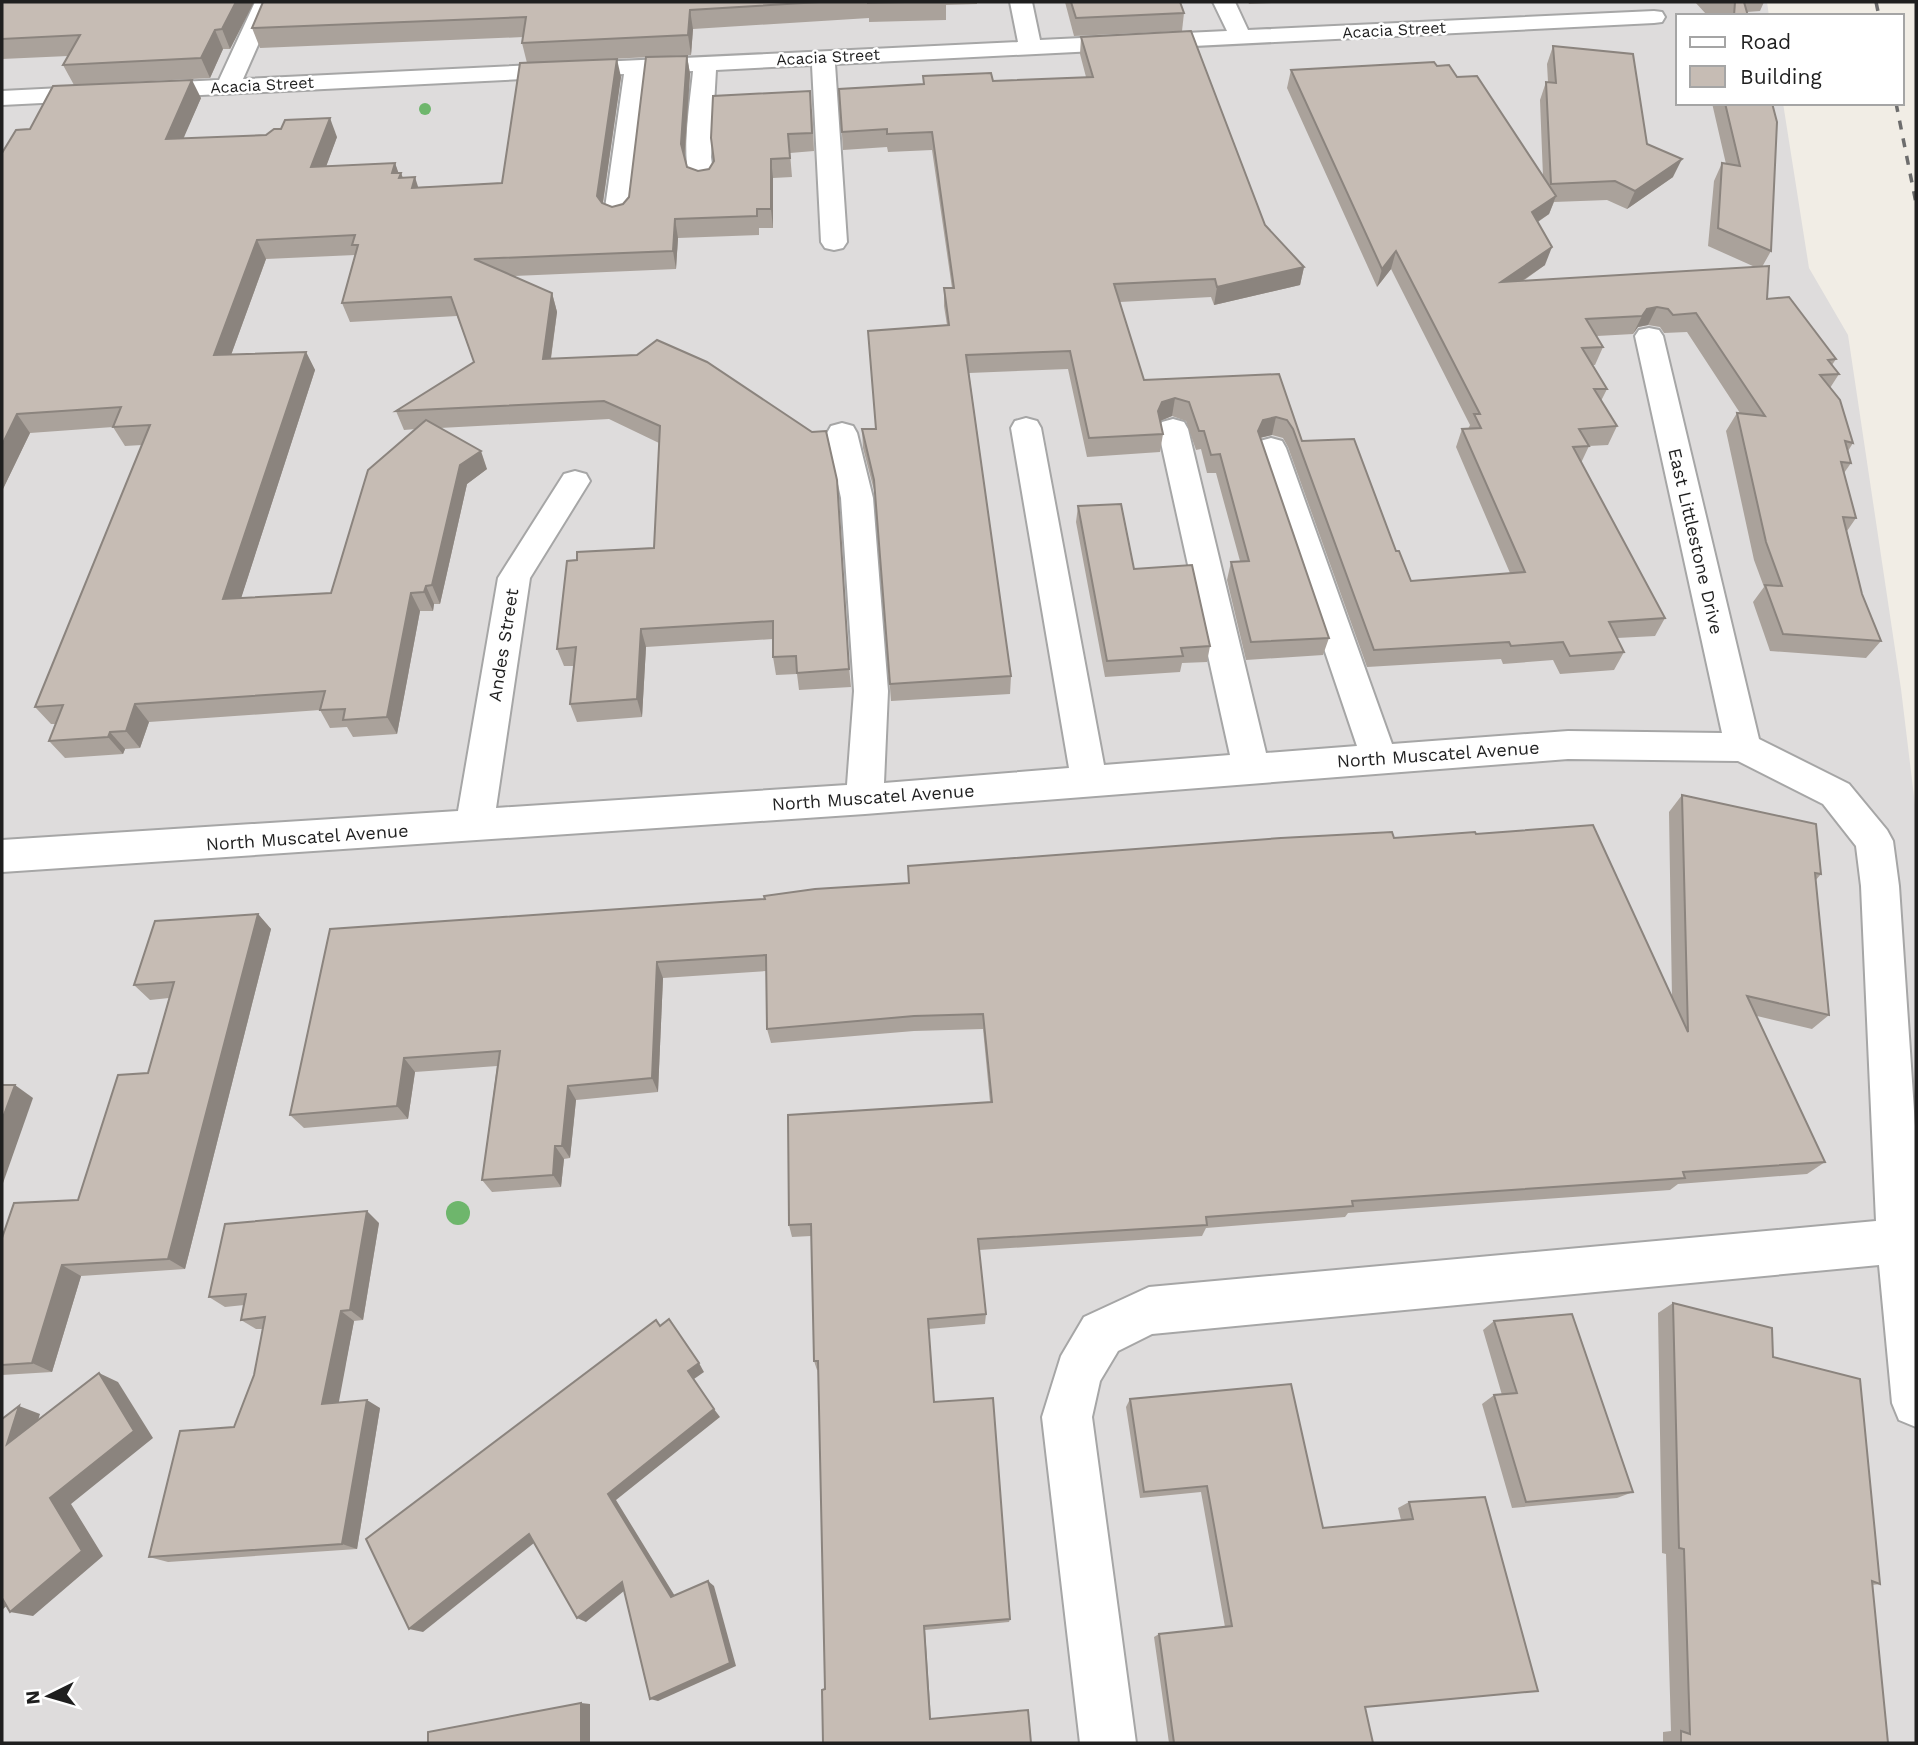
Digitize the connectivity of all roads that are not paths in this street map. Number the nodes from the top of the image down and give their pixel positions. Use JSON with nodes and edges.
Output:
{"nodes":[{"id":1,"x":266,"y":2,"type":"edge"},
{"id":2,"x":1021,"y":2,"type":"edge"},
{"id":3,"x":1224,"y":2,"type":"edge"},
{"id":4,"x":1648,"y":9,"type":"edge"},
{"id":5,"x":1241,"y":39,"type":"junction"},
{"id":6,"x":1030,"y":48,"type":"junction"},
{"id":7,"x":823,"y":57,"type":"junction"},
{"id":8,"x":705,"y":64,"type":"junction"},
{"id":9,"x":636,"y":67,"type":"junction"},
{"id":10,"x":228,"y":87,"type":"junction"},
{"id":11,"x":2,"y":98,"type":"edge"},
{"id":12,"x":702,"y":180,"type":"edge"},
{"id":13,"x":617,"y":215,"type":"edge"},
{"id":14,"x":834,"y":242,"type":"dead end"},
{"id":15,"x":1649,"y":336,"type":"edge"},
{"id":16,"x":1026,"y":428,"type":"dead end"},
{"id":17,"x":1173,"y":429,"type":"dead end"},
{"id":18,"x":842,"y":433,"type":"dead end"},
{"id":19,"x":1271,"y":448,"type":"dead end"},
{"id":20,"x":575,"y":481,"type":"dead end"},
{"id":21,"x":1744,"y":747,"type":"junction"},
{"id":22,"x":1379,"y":758,"type":"junction"},
{"id":23,"x":1251,"y":767,"type":"junction"},
{"id":24,"x":1089,"y":780,"type":"junction"},
{"id":25,"x":865,"y":799,"type":"junction"},
{"id":26,"x":475,"y":824,"type":"junction"},
{"id":27,"x":2,"y":856,"type":"edge"},
{"id":28,"x":1900,"y":1241,"type":"junction"},
{"id":29,"x":1916,"y":1403,"type":"edge"},
{"id":30,"x":1108,"y":1743,"type":"edge"}],
"edges":[{"from":1,"to":10,"type":"street"},
{"from":2,"to":6,"type":"street"},
{"from":3,"to":5,"type":"street"},
{"from":4,"to":5,"type":"street","name":"Acacia Street"},
{"from":5,"to":6,"type":"street","name":"Acacia Street"},
{"from":6,"to":7,"type":"street","name":"Acacia Street"},
{"from":7,"to":8,"type":"street","name":"Acacia Street"},
{"from":7,"to":14,"type":"street"},
{"from":8,"to":9,"type":"street","name":"Acacia Street"},
{"from":8,"to":12,"type":"street"},
{"from":9,"to":10,"type":"street","name":"Acacia Street"},
{"from":9,"to":13,"type":"street"},
{"from":10,"to":11,"type":"street","name":"Acacia Street"},
{"from":15,"to":21,"type":"street","name":"East Littlestone Drive"},
{"from":16,"to":24,"type":"street"},
{"from":17,"to":23,"type":"street"},
{"from":18,"to":25,"type":"street"},
{"from":19,"to":22,"type":"street"},
{"from":20,"to":26,"type":"street","name":"Andes Street"},
{"from":21,"to":22,"type":"street","name":"North Muscatel Avenue"},
{"from":21,"to":28,"type":"street"},
{"from":22,"to":23,"type":"street","name":"North Muscatel Avenue"},
{"from":23,"to":24,"type":"street","name":"North Muscatel Avenue"},
{"from":24,"to":25,"type":"street","name":"North Muscatel Avenue"},
{"from":25,"to":26,"type":"street","name":"North Muscatel Avenue"},
{"from":26,"to":27,"type":"street","name":"North Muscatel Avenue"},
{"from":28,"to":29,"type":"street"},
{"from":28,"to":30,"type":"street"}]}
